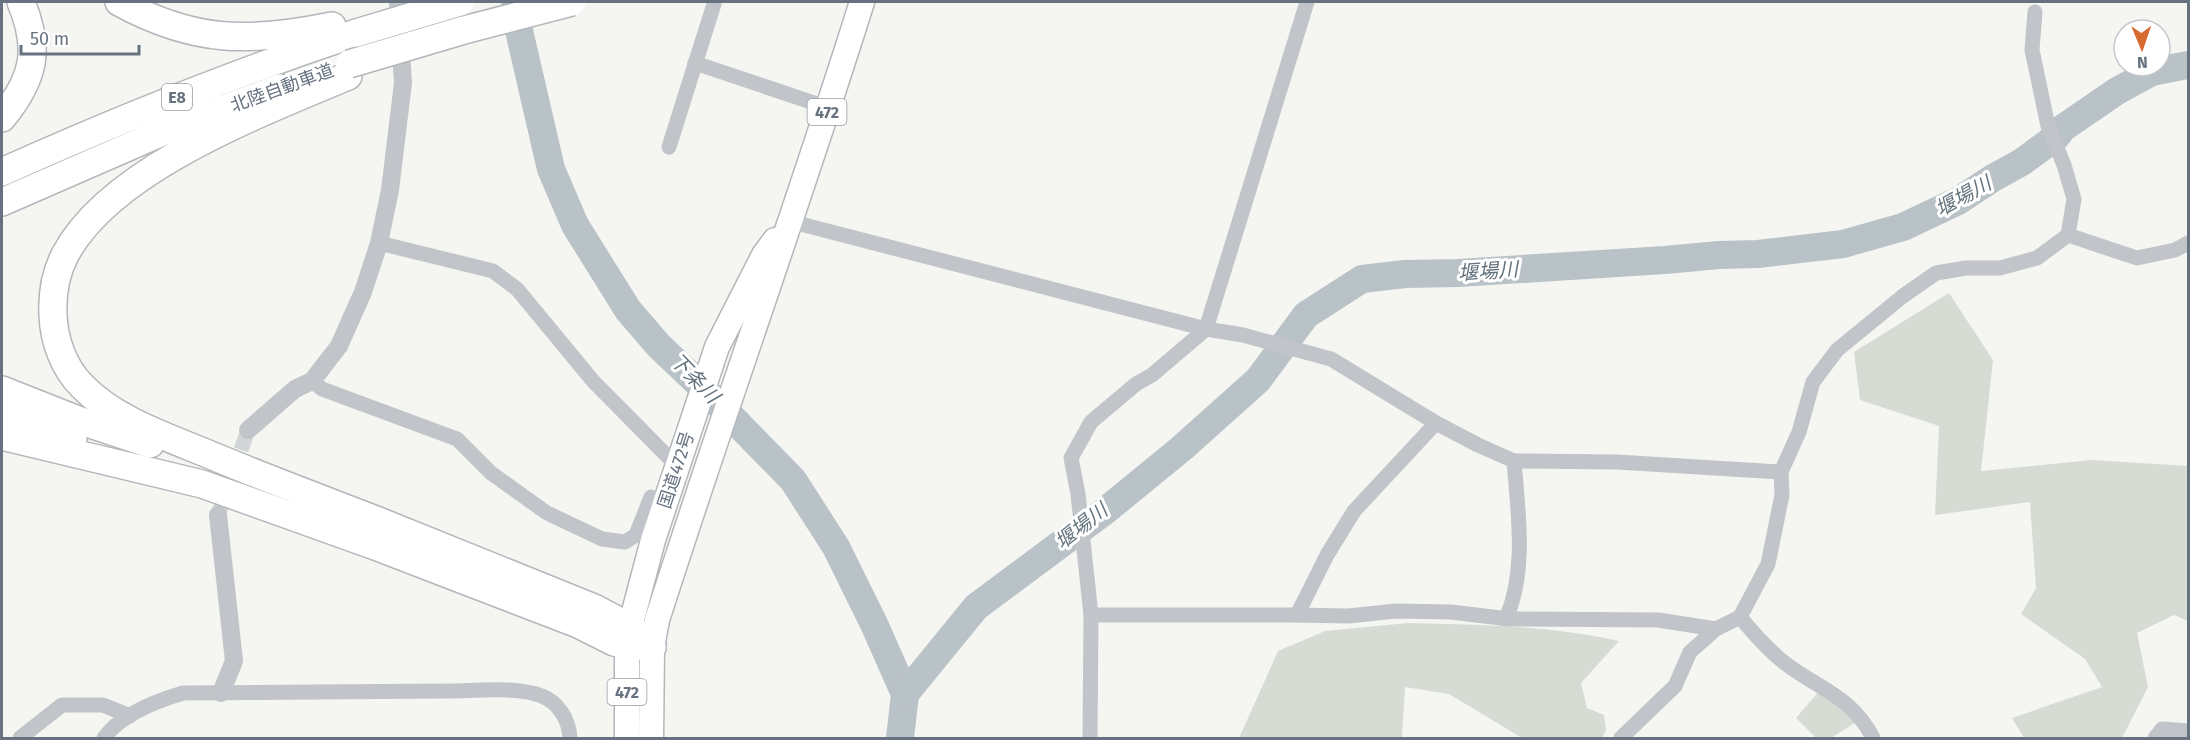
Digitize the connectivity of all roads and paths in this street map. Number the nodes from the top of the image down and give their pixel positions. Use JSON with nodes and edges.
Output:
{"nodes":[{"id":1,"x":21,"y":2,"type":"edge"},
{"id":2,"x":118,"y":2,"type":"edge"},
{"id":3,"x":398,"y":2,"type":"edge"},
{"id":4,"x":427,"y":2,"type":"edge"},
{"id":5,"x":460,"y":2,"type":"edge"},
{"id":6,"x":572,"y":2,"type":"edge"},
{"id":7,"x":862,"y":2,"type":"edge"},
{"id":8,"x":1307,"y":2,"type":"edge"},
{"id":9,"x":714,"y":3,"type":"dead end"},
{"id":10,"x":2035,"y":12,"type":"dead end"},
{"id":11,"x":353,"y":28,"type":"junction"},
{"id":12,"x":695,"y":63,"type":"junction"},
{"id":13,"x":349,"y":70,"type":"junction"},
{"id":14,"x":829,"y":108,"type":"junction"},
{"id":15,"x":2,"y":118,"type":"edge"},
{"id":16,"x":669,"y":147,"type":"dead end"},
{"id":17,"x":2,"y":172,"type":"edge"},
{"id":18,"x":2,"y":202,"type":"edge"},
{"id":19,"x":789,"y":221,"type":"junction"},
{"id":20,"x":2068,"y":235,"type":"junction"},
{"id":21,"x":379,"y":243,"type":"junction"},
{"id":22,"x":2188,"y":243,"type":"edge"},
{"id":23,"x":1206,"y":329,"type":"junction"},
{"id":24,"x":312,"y":381,"type":"junction"},
{"id":25,"x":2,"y":390,"type":"edge"},
{"id":26,"x":2,"y":411,"type":"edge"},
{"id":27,"x":1436,"y":423,"type":"junction"},
{"id":28,"x":248,"y":430,"type":"tunnel mouth"},
{"id":29,"x":2,"y":436,"type":"edge"},
{"id":30,"x":681,"y":455,"type":"junction"},
{"id":31,"x":1514,"y":461,"type":"junction"},
{"id":32,"x":1781,"y":472,"type":"junction"},
{"id":33,"x":261,"y":476,"type":"junction"},
{"id":34,"x":202,"y":484,"type":"junction"},
{"id":35,"x":665,"y":502,"type":"junction"},
{"id":36,"x":218,"y":515,"type":"tunnel mouth"},
{"id":37,"x":1091,"y":615,"type":"junction"},
{"id":38,"x":1297,"y":615,"type":"junction"},
{"id":39,"x":1740,"y":617,"type":"junction"},
{"id":40,"x":1506,"y":619,"type":"junction"},
{"id":41,"x":1716,"y":629,"type":"junction"},
{"id":42,"x":636,"y":640,"type":"junction"},
{"id":43,"x":221,"y":693,"type":"junction"},
{"id":44,"x":130,"y":716,"type":"junction"},
{"id":45,"x":2188,"y":731,"type":"edge"},
{"id":46,"x":20,"y":738,"type":"edge"},
{"id":47,"x":104,"y":738,"type":"edge"},
{"id":48,"x":570,"y":738,"type":"edge"},
{"id":49,"x":627,"y":738,"type":"edge"},
{"id":50,"x":651,"y":738,"type":"edge"},
{"id":51,"x":1090,"y":738,"type":"edge"},
{"id":52,"x":1621,"y":738,"type":"edge"},
{"id":53,"x":1874,"y":738,"type":"edge"},
{"id":54,"x":2155,"y":738,"type":"edge"}],
"edges":[{"from":1,"to":15,"type":"highway"},
{"from":2,"to":11,"type":"highway"},
{"from":3,"to":21,"type":"street"},
{"from":4,"to":11,"type":"highway"},
{"from":5,"to":11,"type":"highway","name":"北陸自動車道","number":"E8","bridge":true},
{"from":6,"to":13,"type":"highway","name":"北陸自動車道","number":"E8","bridge":true},
{"from":7,"to":14,"type":"highway","name":"国道472号","number":"472"},
{"from":8,"to":23,"type":"street"},
{"from":9,"to":12,"type":"street"},
{"from":10,"to":20,"type":"street"},
{"from":11,"to":17,"type":"highway","name":"北陸自動車道","number":"E8"},
{"from":12,"to":14,"type":"street"},
{"from":12,"to":16,"type":"street"},
{"from":13,"to":18,"type":"highway","name":"北陸自動車道","number":"E8"},
{"from":13,"to":33,"type":"highway"},
{"from":14,"to":19,"type":"highway","name":"国道472号","number":"472"},
{"from":19,"to":23,"type":"street"},
{"from":19,"to":30,"type":"highway","name":"国道472号","number":"472"},
{"from":19,"to":42,"type":"highway","name":"国道472号","number":"472"},
{"from":20,"to":22,"type":"street"},
{"from":20,"to":32,"type":"street"},
{"from":21,"to":24,"type":"street"},
{"from":21,"to":30,"type":"street"},
{"from":23,"to":27,"type":"street"},
{"from":23,"to":37,"type":"street"},
{"from":24,"to":28,"type":"street"},
{"from":24,"to":35,"type":"street"},
{"from":25,"to":33,"type":"highway"},
{"from":26,"to":34,"type":"highway"},
{"from":27,"to":31,"type":"street"},
{"from":27,"to":38,"type":"street"},
{"from":29,"to":34,"type":"highway"},
{"from":30,"to":35,"type":"highway","name":"国道472号","number":"472"},
{"from":31,"to":32,"type":"street"},
{"from":31,"to":40,"type":"street"},
{"from":32,"to":39,"type":"street"},
{"from":33,"to":42,"type":"highway"},
{"from":34,"to":42,"type":"highway"},
{"from":35,"to":42,"type":"highway","name":"国道472号","number":"472"},
{"from":36,"to":43,"type":"street"},
{"from":37,"to":38,"type":"street"},
{"from":37,"to":51,"type":"street"},
{"from":38,"to":40,"type":"street"},
{"from":39,"to":41,"type":"street"},
{"from":39,"to":53,"type":"street"},
{"from":40,"to":41,"type":"street"},
{"from":41,"to":52,"type":"street"},
{"from":42,"to":49,"type":"highway","name":"国道472号","number":"472"},
{"from":42,"to":50,"type":"highway","name":"国道472号","number":"472"},
{"from":43,"to":44,"type":"street"},
{"from":43,"to":48,"type":"street"},
{"from":44,"to":46,"type":"street"},
{"from":44,"to":47,"type":"street"},
{"from":45,"to":54,"type":"street"}]}
